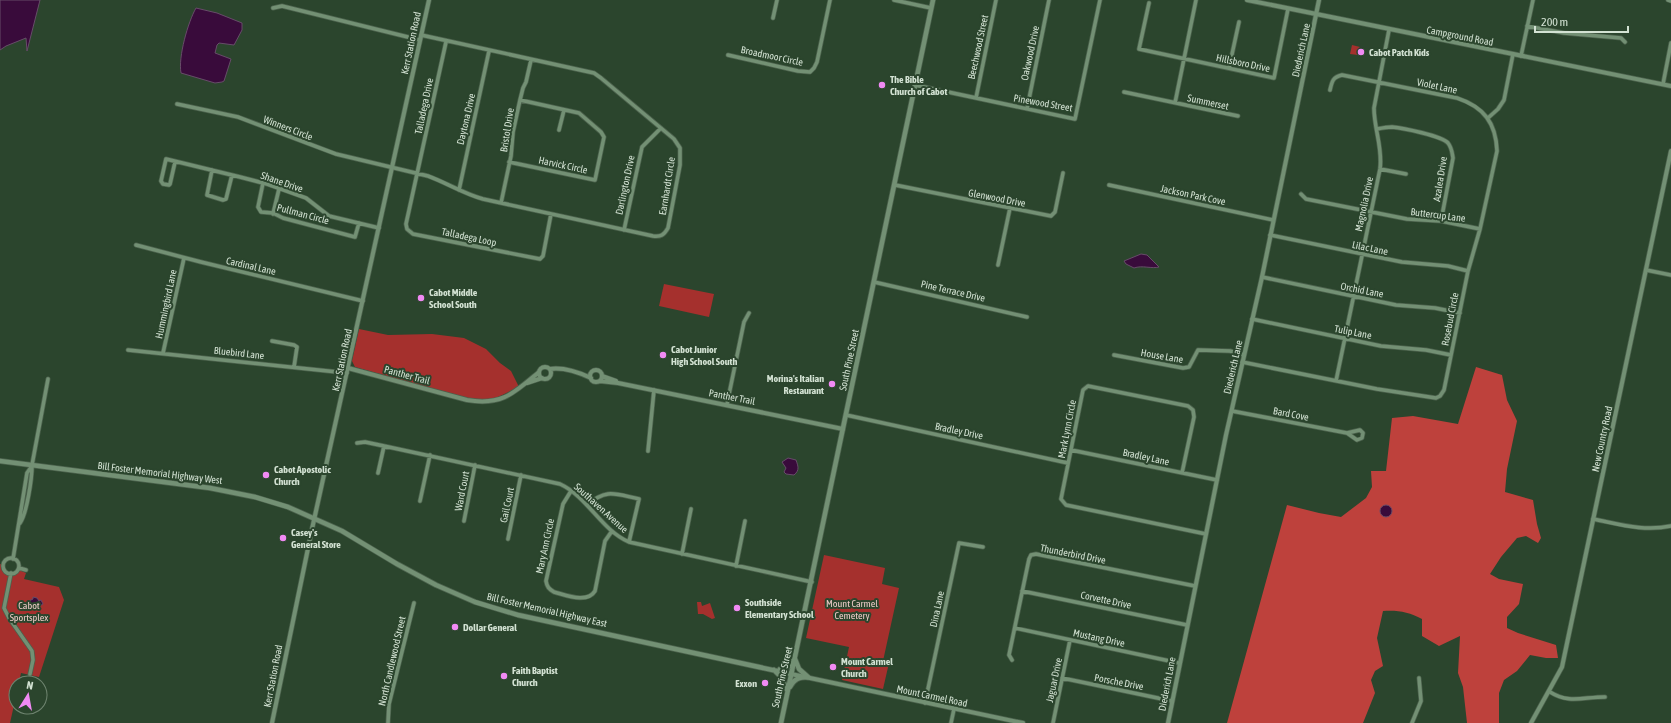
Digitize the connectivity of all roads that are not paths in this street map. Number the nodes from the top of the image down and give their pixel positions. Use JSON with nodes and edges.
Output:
{"nodes":[{"id":1,"x":429,"y":0,"type":"edge"},
{"id":2,"x":777,"y":0,"type":"edge"},
{"id":3,"x":830,"y":0,"type":"edge"},
{"id":4,"x":894,"y":0,"type":"edge"},
{"id":5,"x":933,"y":0,"type":"edge"},
{"id":6,"x":996,"y":0,"type":"edge"},
{"id":7,"x":1049,"y":0,"type":"edge"},
{"id":8,"x":1100,"y":0,"type":"edge"},
{"id":9,"x":1196,"y":0,"type":"edge"},
{"id":10,"x":1247,"y":0,"type":"edge"},
{"id":11,"x":1319,"y":0,"type":"edge"},
{"id":12,"x":1533,"y":0,"type":"edge"},
{"id":13,"x":1668,"y":0,"type":"edge"},
{"id":14,"x":1671,"y":1,"type":"edge"},
{"id":15,"x":1148,"y":3,"type":"dead end"},
{"id":16,"x":273,"y":8,"type":"dead end"},
{"id":17,"x":931,"y":8,"type":"junction"},
{"id":18,"x":1288,"y":8,"type":"junction"},
{"id":19,"x":1316,"y":15,"type":"junction"},
{"id":20,"x":773,"y":18,"type":"dead end"},
{"id":21,"x":1239,"y":22,"type":"dead end"},
{"id":22,"x":1527,"y":26,"type":"junction"},
{"id":23,"x":1390,"y":30,"type":"junction"},
{"id":24,"x":420,"y":38,"type":"junction"},
{"id":25,"x":446,"y":42,"type":"junction"},
{"id":26,"x":1625,"y":42,"type":"dead end"},
{"id":27,"x":1671,"y":43,"type":"edge"},
{"id":28,"x":490,"y":51,"type":"junction"},
{"id":29,"x":1513,"y":54,"type":"junction"},
{"id":30,"x":728,"y":55,"type":"dead end"},
{"id":31,"x":1521,"y":56,"type":"junction"},
{"id":32,"x":1184,"y":59,"type":"junction"},
{"id":33,"x":531,"y":60,"type":"junction"},
{"id":34,"x":1229,"y":68,"type":"junction"},
{"id":35,"x":1378,"y":83,"type":"junction"},
{"id":36,"x":1663,"y":84,"type":"junction"},
{"id":37,"x":915,"y":85,"type":"junction"},
{"id":38,"x":1671,"y":86,"type":"edge"},
{"id":39,"x":1330,"y":90,"type":"dead end"},
{"id":40,"x":1124,"y":92,"type":"dead end"},
{"id":41,"x":976,"y":98,"type":"junction"},
{"id":42,"x":520,"y":100,"type":"junction"},
{"id":43,"x":1175,"y":103,"type":"junction"},
{"id":44,"x":177,"y":104,"type":"dead end"},
{"id":45,"x":1027,"y":109,"type":"junction"},
{"id":46,"x":564,"y":110,"type":"junction"},
{"id":47,"x":1238,"y":116,"type":"dead end"},
{"id":48,"x":1488,"y":118,"type":"junction"},
{"id":49,"x":661,"y":128,"type":"junction"},
{"id":50,"x":1377,"y":129,"type":"junction"},
{"id":51,"x":559,"y":130,"type":"dead end"},
{"id":52,"x":1671,"y":151,"type":"edge"},
{"id":53,"x":1670,"y":157,"type":"edge"},
{"id":54,"x":175,"y":162,"type":"junction"},
{"id":55,"x":509,"y":162,"type":"junction"},
{"id":56,"x":392,"y":167,"type":"junction"},
{"id":57,"x":1380,"y":169,"type":"junction"},
{"id":58,"x":212,"y":170,"type":"junction"},
{"id":59,"x":1064,"y":173,"type":"dead end"},
{"id":60,"x":418,"y":174,"type":"junction"},
{"id":61,"x":1406,"y":174,"type":"dead end"},
{"id":62,"x":232,"y":175,"type":"junction"},
{"id":63,"x":264,"y":183,"type":"junction"},
{"id":64,"x":895,"y":185,"type":"junction"},
{"id":65,"x":1109,"y":185,"type":"dead end"},
{"id":66,"x":279,"y":189,"type":"junction"},
{"id":67,"x":459,"y":190,"type":"junction"},
{"id":68,"x":1301,"y":194,"type":"dead end"},
{"id":69,"x":501,"y":203,"type":"junction"},
{"id":70,"x":1010,"y":208,"type":"junction"},
{"id":71,"x":1371,"y":212,"type":"junction"},
{"id":72,"x":273,"y":214,"type":"junction"},
{"id":73,"x":551,"y":214,"type":"junction"},
{"id":74,"x":1273,"y":220,"type":"junction"},
{"id":75,"x":1441,"y":221,"type":"junction"},
{"id":76,"x":359,"y":223,"type":"junction"},
{"id":77,"x":379,"y":228,"type":"junction"},
{"id":78,"x":1480,"y":228,"type":"junction"},
{"id":79,"x":624,"y":230,"type":"junction"},
{"id":80,"x":1270,"y":235,"type":"junction"},
{"id":81,"x":136,"y":245,"type":"dead end"},
{"id":82,"x":1362,"y":254,"type":"junction"},
{"id":83,"x":184,"y":258,"type":"junction"},
{"id":84,"x":998,"y":265,"type":"dead end"},
{"id":85,"x":1646,"y":270,"type":"junction"},
{"id":86,"x":1468,"y":271,"type":"junction"},
{"id":87,"x":1671,"y":275,"type":"edge"},
{"id":88,"x":1262,"y":277,"type":"junction"},
{"id":89,"x":874,"y":282,"type":"junction"},
{"id":90,"x":1353,"y":297,"type":"junction"},
{"id":91,"x":363,"y":301,"type":"junction"},
{"id":92,"x":749,"y":313,"type":"dead end"},
{"id":93,"x":1460,"y":313,"type":"junction"},
{"id":94,"x":1027,"y":317,"type":"dead end"},
{"id":95,"x":1252,"y":319,"type":"junction"},
{"id":96,"x":1345,"y":338,"type":"junction"},
{"id":97,"x":272,"y":341,"type":"dead end"},
{"id":98,"x":128,"y":350,"type":"dead end"},
{"id":99,"x":163,"y":354,"type":"junction"},
{"id":100,"x":1114,"y":355,"type":"dead end"},
{"id":101,"x":1244,"y":355,"type":"junction"},
{"id":102,"x":1451,"y":355,"type":"junction"},
{"id":103,"x":1242,"y":362,"type":"junction"},
{"id":104,"x":294,"y":367,"type":"junction"},
{"id":105,"x":348,"y":370,"type":"junction"},
{"id":106,"x":551,"y":371,"type":"junction"},
{"id":107,"x":539,"y":372,"type":"junction"},
{"id":108,"x":591,"y":375,"type":"junction"},
{"id":109,"x":542,"y":378,"type":"junction"},
{"id":110,"x":48,"y":379,"type":"dead end"},
{"id":111,"x":601,"y":379,"type":"junction"},
{"id":112,"x":1336,"y":381,"type":"junction"},
{"id":113,"x":527,"y":383,"type":"junction"},
{"id":114,"x":654,"y":390,"type":"junction"},
{"id":115,"x":728,"y":404,"type":"junction"},
{"id":116,"x":1232,"y":411,"type":"junction"},
{"id":117,"x":846,"y":415,"type":"junction"},
{"id":118,"x":843,"y":429,"type":"junction"},
{"id":119,"x":1347,"y":433,"type":"dead end"},
{"id":120,"x":356,"y":443,"type":"dead end"},
{"id":121,"x":384,"y":446,"type":"junction"},
{"id":122,"x":1071,"y":450,"type":"junction"},
{"id":123,"x":648,"y":451,"type":"dead end"},
{"id":124,"x":430,"y":455,"type":"junction"},
{"id":125,"x":0,"y":461,"type":"edge"},
{"id":126,"x":1068,"y":463,"type":"junction"},
{"id":127,"x":32,"y":465,"type":"junction"},
{"id":128,"x":475,"y":465,"type":"junction"},
{"id":129,"x":378,"y":473,"type":"dead end"},
{"id":130,"x":1182,"y":473,"type":"junction"},
{"id":131,"x":521,"y":475,"type":"junction"},
{"id":132,"x":1217,"y":480,"type":"junction"},
{"id":133,"x":571,"y":491,"type":"junction"},
{"id":134,"x":22,"y":498,"type":"junction"},
{"id":135,"x":27,"y":499,"type":"junction"},
{"id":136,"x":420,"y":501,"type":"dead end"},
{"id":137,"x":587,"y":505,"type":"junction"},
{"id":138,"x":690,"y":509,"type":"dead end"},
{"id":139,"x":315,"y":518,"type":"junction"},
{"id":140,"x":1593,"y":519,"type":"junction"},
{"id":141,"x":464,"y":521,"type":"dead end"},
{"id":142,"x":746,"y":521,"type":"dead end"},
{"id":143,"x":20,"y":522,"type":"junction"},
{"id":144,"x":1671,"y":526,"type":"edge"},
{"id":145,"x":612,"y":531,"type":"junction"},
{"id":146,"x":1206,"y":534,"type":"junction"},
{"id":147,"x":508,"y":539,"type":"dead end"},
{"id":148,"x":629,"y":542,"type":"junction"},
{"id":149,"x":983,"y":547,"type":"dead end"},
{"id":150,"x":682,"y":554,"type":"junction"},
{"id":151,"x":13,"y":559,"type":"junction"},
{"id":152,"x":2,"y":564,"type":"edge"},
{"id":153,"x":736,"y":566,"type":"junction"},
{"id":154,"x":18,"y":568,"type":"junction"},
{"id":155,"x":26,"y":570,"type":"dead end"},
{"id":156,"x":11,"y":574,"type":"junction"},
{"id":157,"x":812,"y":582,"type":"junction"},
{"id":158,"x":1195,"y":586,"type":"junction"},
{"id":159,"x":1022,"y":591,"type":"junction"},
{"id":160,"x":414,"y":603,"type":"dead end"},
{"id":161,"x":1187,"y":625,"type":"junction"},
{"id":162,"x":1015,"y":628,"type":"junction"},
{"id":163,"x":1070,"y":640,"type":"junction"},
{"id":164,"x":795,"y":659,"type":"junction"},
{"id":165,"x":1012,"y":660,"type":"dead end"},
{"id":166,"x":1180,"y":663,"type":"junction"},
{"id":167,"x":774,"y":670,"type":"junction"},
{"id":168,"x":30,"y":674,"type":"dead end"},
{"id":169,"x":791,"y":674,"type":"junction"},
{"id":170,"x":808,"y":677,"type":"junction"},
{"id":171,"x":1062,"y":678,"type":"junction"},
{"id":172,"x":1419,"y":678,"type":"dead end"},
{"id":173,"x":787,"y":692,"type":"junction"},
{"id":174,"x":1550,"y":692,"type":"junction"},
{"id":175,"x":1605,"y":697,"type":"dead end"},
{"id":176,"x":1172,"y":701,"type":"junction"},
{"id":177,"x":925,"y":703,"type":"junction"},
{"id":178,"x":954,"y":709,"type":"junction"},
{"id":179,"x":272,"y":723,"type":"edge"},
{"id":180,"x":388,"y":723,"type":"edge"},
{"id":181,"x":781,"y":723,"type":"edge"},
{"id":182,"x":951,"y":723,"type":"edge"},
{"id":183,"x":1023,"y":723,"type":"edge"},
{"id":184,"x":1053,"y":723,"type":"edge"},
{"id":185,"x":1168,"y":723,"type":"edge"},
{"id":186,"x":1412,"y":723,"type":"edge"},
{"id":187,"x":1531,"y":723,"type":"edge"}],
"edges":[{"from":1,"to":24,"type":"street","name":"Kerr Station Road"},
{"from":2,"to":20,"type":"street"},
{"from":3,"to":30,"type":"street","name":"Broadmoor Circle"},
{"from":4,"to":17,"type":"street"},
{"from":5,"to":17,"type":"main road","name":"South Pine Street"},
{"from":6,"to":41,"type":"street","name":"Beechwood Street"},
{"from":7,"to":45,"type":"street","name":"Oakwood Drive"},
{"from":8,"to":45,"type":"street","name":"Pinewood Street"},
{"from":9,"to":32,"type":"street","name":"Summerset"},
{"from":10,"to":18,"type":"street","name":"Campground Road"},
{"from":11,"to":19,"type":"street","name":"Diederich Lane"},
{"from":12,"to":22,"type":"street"},
{"from":13,"to":14,"type":"street"},
{"from":15,"to":32,"type":"street","name":"Hillsboro Drive"},
{"from":16,"to":24,"type":"street","name":"Earnhardt Circle"},
{"from":17,"to":37,"type":"main road","name":"South Pine Street"},
{"from":18,"to":19,"type":"street","name":"Campground Road"},
{"from":18,"to":34,"type":"street","name":"Hillsboro Drive"},
{"from":19,"to":23,"type":"street","name":"Campground Road"},
{"from":19,"to":74,"type":"street","name":"Diederich Lane"},
{"from":21,"to":34,"type":"street"},
{"from":22,"to":26,"type":"street"},
{"from":22,"to":31,"type":"street"},
{"from":23,"to":29,"type":"street","name":"Campground Road"},
{"from":23,"to":35,"type":"street","name":"Magnolia Drive"},
{"from":24,"to":25,"type":"street","name":"Earnhardt Circle"},
{"from":24,"to":56,"type":"street","name":"Kerr Station Road"},
{"from":25,"to":28,"type":"street","name":"Earnhardt Circle"},
{"from":25,"to":60,"type":"street","name":"Talladega Drive"},
{"from":27,"to":36,"type":"street"},
{"from":28,"to":33,"type":"street","name":"Earnhardt Circle"},
{"from":28,"to":67,"type":"street","name":"Daytona Drive"},
{"from":29,"to":31,"type":"street","name":"Campground Road"},
{"from":29,"to":48,"type":"street"},
{"from":31,"to":36,"type":"street","name":"Campground Road"},
{"from":32,"to":34,"type":"street","name":"Hillsboro Drive"},
{"from":32,"to":43,"type":"street","name":"Summerset"},
{"from":33,"to":42,"type":"street","name":"Bristol Drive"},
{"from":33,"to":49,"type":"street","name":"Earnhardt Circle"},
{"from":35,"to":39,"type":"street","name":"Violet Lane"},
{"from":35,"to":48,"type":"street","name":"Violet Lane"},
{"from":35,"to":50,"type":"street","name":"Magnolia Drive"},
{"from":36,"to":38,"type":"street","name":"Campground Road"},
{"from":37,"to":41,"type":"street","name":"Pinewood Street"},
{"from":37,"to":64,"type":"main road","name":"South Pine Street"},
{"from":40,"to":43,"type":"street","name":"Summerset"},
{"from":41,"to":45,"type":"street","name":"Pinewood Street"},
{"from":42,"to":46,"type":"street","name":"Harvick Circle"},
{"from":42,"to":55,"type":"street","name":"Bristol Drive"},
{"from":43,"to":47,"type":"street","name":"Summerset"},
{"from":44,"to":56,"type":"street","name":"Winners Circle"},
{"from":46,"to":51,"type":"street"},
{"from":46,"to":55,"type":"street","name":"Harvick Circle"},
{"from":48,"to":78,"type":"street","name":"Rosebud Circle"},
{"from":49,"to":79,"type":"street","name":"Darlington Drive"},
{"from":49,"to":79,"type":"street","name":"Earnhardt Circle"},
{"from":50,"to":57,"type":"street","name":"Magnolia Drive"},
{"from":50,"to":75,"type":"street","name":"Azalea Drive"},
{"from":52,"to":53,"type":"street","name":"New Country Road"},
{"from":53,"to":85,"type":"street","name":"New Country Road"},
{"from":54,"to":54,"type":"street"},
{"from":54,"to":58,"type":"street","name":"Shane Drive"},
{"from":55,"to":69,"type":"street","name":"Bristol Drive"},
{"from":56,"to":60,"type":"street","name":"Earnhardt Circle"},
{"from":56,"to":77,"type":"street","name":"Kerr Station Road"},
{"from":57,"to":61,"type":"street"},
{"from":57,"to":71,"type":"street","name":"Magnolia Drive"},
{"from":58,"to":62,"type":"street","name":"Shane Drive"},
{"from":58,"to":62,"type":"street"},
{"from":59,"to":70,"type":"street","name":"Glenwood Drive"},
{"from":60,"to":67,"type":"street","name":"Earnhardt Circle"},
{"from":60,"to":73,"type":"street","name":"Talladega Loop"},
{"from":62,"to":63,"type":"street","name":"Shane Drive"},
{"from":63,"to":66,"type":"street","name":"Shane Drive"},
{"from":63,"to":72,"type":"street","name":"Pullman Circle"},
{"from":64,"to":70,"type":"street","name":"Glenwood Drive"},
{"from":64,"to":89,"type":"main road","name":"South Pine Street"},
{"from":65,"to":74,"type":"street","name":"Jackson Park Cove"},
{"from":66,"to":72,"type":"street"},
{"from":66,"to":76,"type":"street","name":"Shane Drive"},
{"from":67,"to":69,"type":"street","name":"Earnhardt Circle"},
{"from":68,"to":71,"type":"street","name":"Buttercup Lane"},
{"from":69,"to":73,"type":"street","name":"Earnhardt Circle"},
{"from":70,"to":84,"type":"street"},
{"from":71,"to":75,"type":"street","name":"Buttercup Lane"},
{"from":71,"to":82,"type":"street","name":"Magnolia Drive"},
{"from":72,"to":76,"type":"street","name":"Pullman Circle"},
{"from":73,"to":79,"type":"street","name":"Earnhardt Circle"},
{"from":74,"to":80,"type":"street","name":"Diederich Lane"},
{"from":75,"to":78,"type":"street","name":"Buttercup Lane"},
{"from":76,"to":77,"type":"street","name":"Shane Drive"},
{"from":77,"to":91,"type":"street","name":"Kerr Station Road"},
{"from":78,"to":86,"type":"street","name":"Rosebud Circle"},
{"from":80,"to":82,"type":"street","name":"Lilac Lane"},
{"from":80,"to":88,"type":"street","name":"Diederich Lane"},
{"from":81,"to":83,"type":"street","name":"Cardinal Lane"},
{"from":82,"to":86,"type":"street","name":"Lilac Lane"},
{"from":82,"to":90,"type":"street","name":"Magnolia Drive"},
{"from":83,"to":91,"type":"street","name":"Cardinal Lane"},
{"from":83,"to":99,"type":"street","name":"Hummingbird Lane"},
{"from":85,"to":87,"type":"street"},
{"from":85,"to":140,"type":"street","name":"New Country Road"},
{"from":86,"to":93,"type":"street","name":"Rosebud Circle"},
{"from":88,"to":90,"type":"street","name":"Orchid Lane"},
{"from":88,"to":95,"type":"street","name":"Diederich Lane"},
{"from":89,"to":94,"type":"street","name":"Pine Terrace Drive"},
{"from":89,"to":117,"type":"main road","name":"South Pine Street"},
{"from":90,"to":93,"type":"street","name":"Orchid Lane"},
{"from":90,"to":96,"type":"street","name":"Magnolia Drive"},
{"from":91,"to":105,"type":"street","name":"Kerr Station Road"},
{"from":92,"to":115,"type":"street"},
{"from":93,"to":102,"type":"street","name":"Rosebud Circle"},
{"from":95,"to":96,"type":"street","name":"Tulip Lane"},
{"from":95,"to":101,"type":"street","name":"Diederich Lane"},
{"from":96,"to":102,"type":"street","name":"Tulip Lane"},
{"from":96,"to":112,"type":"street","name":"Magnolia Drive"},
{"from":97,"to":104,"type":"street"},
{"from":98,"to":99,"type":"street","name":"Bluebird Lane"},
{"from":99,"to":104,"type":"street","name":"Bluebird Lane"},
{"from":100,"to":101,"type":"street","name":"House Lane"},
{"from":101,"to":103,"type":"street","name":"Diederich Lane"},
{"from":102,"to":112,"type":"street","name":"Rosebud Circle"},
{"from":103,"to":112,"type":"street","name":"Rosebud Circle"},
{"from":103,"to":116,"type":"street","name":"Diederich Lane"},
{"from":104,"to":105,"type":"street","name":"Bluebird Lane"},
{"from":105,"to":113,"type":"street","name":"Panther Trail"},
{"from":105,"to":139,"type":"street","name":"Kerr Station Road"},
{"from":106,"to":107,"type":"street"},
{"from":106,"to":108,"type":"street"},
{"from":106,"to":109,"type":"street","name":"Panther Trail"},
{"from":107,"to":109,"type":"street"},
{"from":107,"to":113,"type":"street","name":"Panther Trail"},
{"from":108,"to":111,"type":"street"},
{"from":108,"to":111,"type":"street"},
{"from":109,"to":113,"type":"street","name":"Panther Trail"},
{"from":110,"to":127,"type":"street"},
{"from":111,"to":114,"type":"street","name":"Panther Trail"},
{"from":114,"to":115,"type":"street","name":"Panther Trail"},
{"from":114,"to":123,"type":"street"},
{"from":115,"to":118,"type":"street","name":"Panther Trail"},
{"from":116,"to":119,"type":"street","name":"Bard Cove"},
{"from":116,"to":132,"type":"street","name":"Diederich Lane"},
{"from":117,"to":118,"type":"main road","name":"South Pine Street"},
{"from":117,"to":126,"type":"street","name":"Bradley Drive"},
{"from":118,"to":157,"type":"main road","name":"South Pine Street"},
{"from":120,"to":121,"type":"street","name":"Southaven Avenue"},
{"from":121,"to":124,"type":"street","name":"Southaven Avenue"},
{"from":121,"to":129,"type":"street"},
{"from":122,"to":126,"type":"street","name":"Mark Lynn Circle"},
{"from":122,"to":130,"type":"street","name":"Bradley Lane"},
{"from":122,"to":130,"type":"street","name":"Mark Lynn Circle"},
{"from":124,"to":128,"type":"street","name":"Southaven Avenue"},
{"from":124,"to":136,"type":"street"},
{"from":125,"to":127,"type":"main road","name":"Bill Foster Memorial Highway West"},
{"from":126,"to":146,"type":"street","name":"Mark Lynn Circle"},
{"from":127,"to":134,"type":"street"},
{"from":127,"to":135,"type":"street"},
{"from":127,"to":139,"type":"main road","name":"Bill Foster Memorial Highway West"},
{"from":128,"to":131,"type":"street","name":"Southaven Avenue"},
{"from":128,"to":141,"type":"street","name":"Ward Court"},
{"from":130,"to":132,"type":"street","name":"Bradley Lane"},
{"from":131,"to":133,"type":"street","name":"Southaven Avenue"},
{"from":131,"to":147,"type":"street","name":"Gail Court"},
{"from":132,"to":146,"type":"street","name":"Diederich Lane"},
{"from":133,"to":137,"type":"street","name":"Southaven Avenue"},
{"from":133,"to":145,"type":"street","name":"Mary Ann Circle"},
{"from":134,"to":135,"type":"street"},
{"from":134,"to":143,"type":"street"},
{"from":135,"to":143,"type":"street"},
{"from":137,"to":145,"type":"street","name":"Southaven Avenue"},
{"from":137,"to":148,"type":"street"},
{"from":138,"to":150,"type":"street"},
{"from":139,"to":167,"type":"main road","name":"Bill Foster Memorial Highway East"},
{"from":139,"to":179,"type":"street","name":"Kerr Station Road"},
{"from":140,"to":144,"type":"street"},
{"from":140,"to":174,"type":"street","name":"New Country Road"},
{"from":142,"to":153,"type":"street"},
{"from":143,"to":151,"type":"street"},
{"from":145,"to":148,"type":"street","name":"Southaven Avenue"},
{"from":146,"to":158,"type":"street","name":"Diederich Lane"},
{"from":148,"to":150,"type":"street","name":"Southaven Avenue"},
{"from":149,"to":177,"type":"street","name":"Dina Lane"},
{"from":150,"to":153,"type":"street","name":"Southaven Avenue"},
{"from":151,"to":152,"type":"street"},
{"from":151,"to":154,"type":"street"},
{"from":152,"to":156,"type":"street"},
{"from":153,"to":157,"type":"street","name":"Southaven Avenue"},
{"from":154,"to":155,"type":"street"},
{"from":154,"to":156,"type":"street"},
{"from":156,"to":168,"type":"street"},
{"from":157,"to":164,"type":"main road","name":"South Pine Street"},
{"from":158,"to":159,"type":"street","name":"Thunderbird Drive"},
{"from":158,"to":161,"type":"street","name":"Diederich Lane"},
{"from":159,"to":161,"type":"street","name":"Corvette Drive"},
{"from":159,"to":162,"type":"street","name":"Thunderbird Drive"},
{"from":160,"to":180,"type":"street","name":"North Candlewood Street"},
{"from":161,"to":166,"type":"street","name":"Diederich Lane"},
{"from":162,"to":163,"type":"street","name":"Mustang Drive"},
{"from":162,"to":165,"type":"street","name":"Thunderbird Drive"},
{"from":163,"to":166,"type":"street","name":"Mustang Drive"},
{"from":163,"to":171,"type":"street","name":"Jaguar Drive"},
{"from":164,"to":167,"type":"main road"},
{"from":164,"to":169,"type":"main road","name":"South Pine Street"},
{"from":164,"to":170,"type":"main road"},
{"from":166,"to":176,"type":"street","name":"Diederich Lane"},
{"from":167,"to":169,"type":"main road","name":"Bill Foster Memorial Highway East"},
{"from":167,"to":173,"type":"main road"},
{"from":169,"to":170,"type":"street","name":"Mount Carmel Road"},
{"from":169,"to":173,"type":"main road","name":"South Pine Street"},
{"from":170,"to":173,"type":"main road"},
{"from":170,"to":177,"type":"street","name":"Mount Carmel Road"},
{"from":171,"to":176,"type":"street","name":"Porsche Drive"},
{"from":171,"to":184,"type":"street","name":"Jaguar Drive"},
{"from":172,"to":186,"type":"street"},
{"from":173,"to":181,"type":"main road","name":"South Pine Street"},
{"from":174,"to":175,"type":"street"},
{"from":174,"to":187,"type":"street","name":"New Country Road"},
{"from":176,"to":185,"type":"street","name":"Diederich Lane"},
{"from":177,"to":178,"type":"street","name":"Mount Carmel Road"},
{"from":178,"to":182,"type":"street"},
{"from":178,"to":183,"type":"street","name":"Mount Carmel Road"}]}
